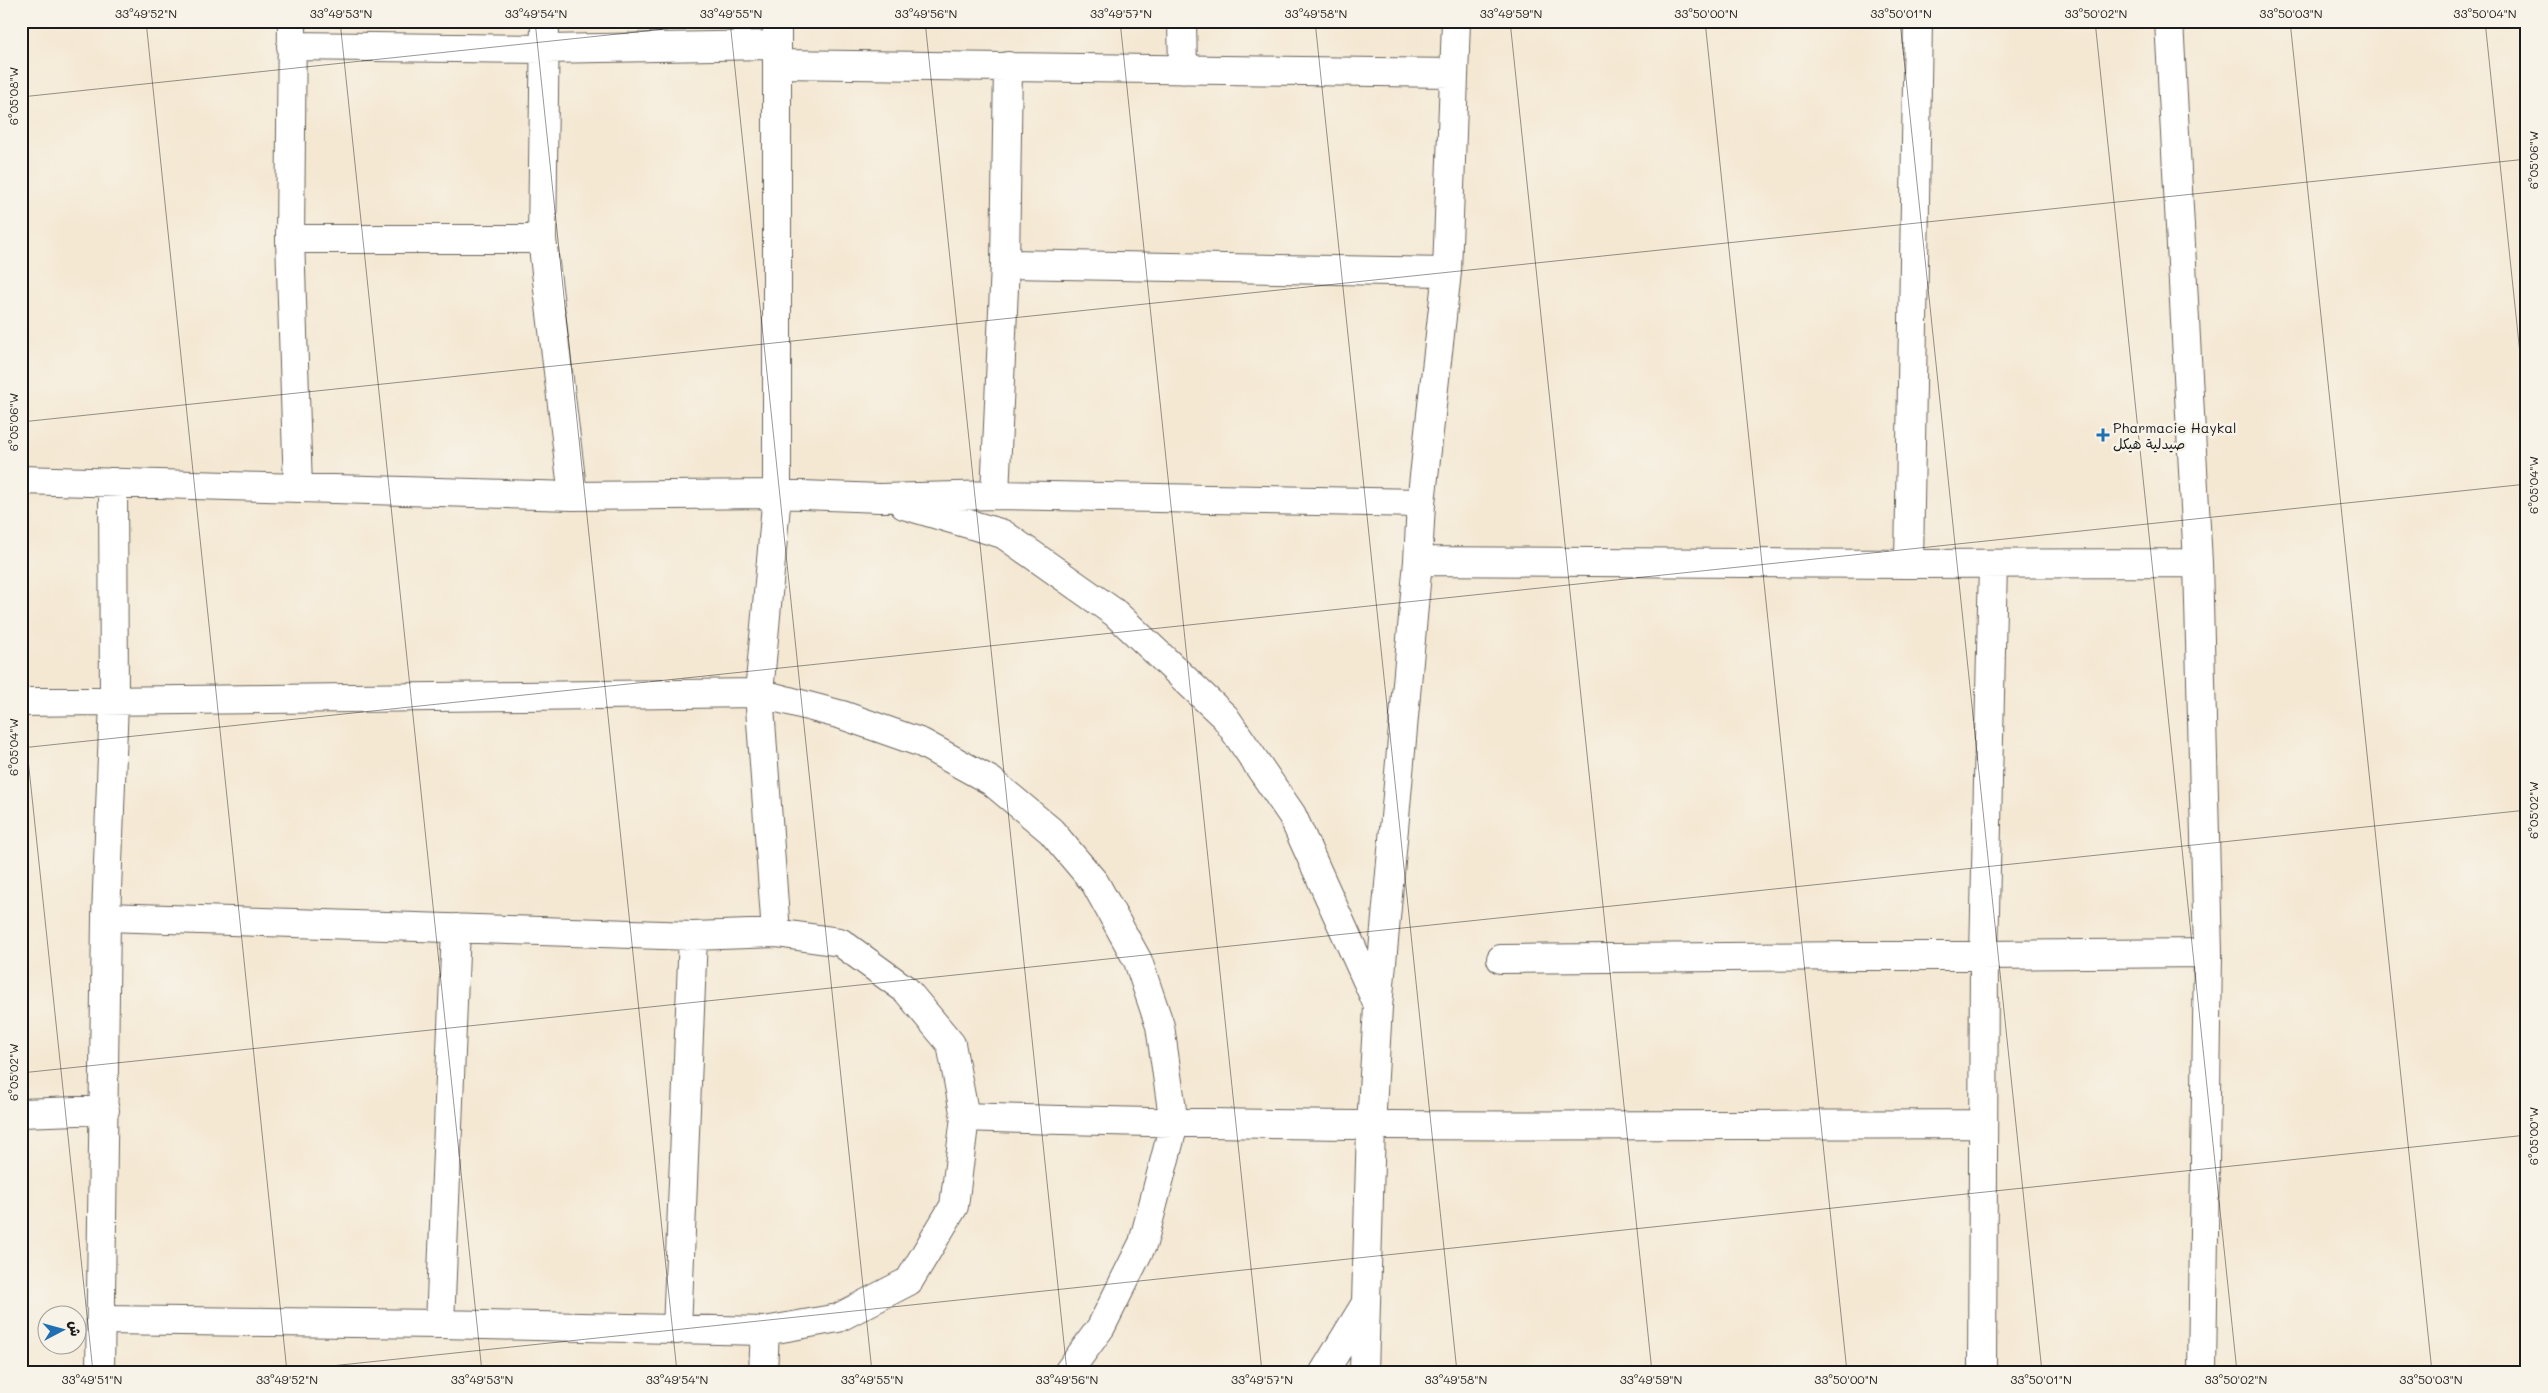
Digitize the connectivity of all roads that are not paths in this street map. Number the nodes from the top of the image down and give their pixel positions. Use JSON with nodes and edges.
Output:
{"nodes":[{"id":1,"x":545,"y":21,"type":"edge"},
{"id":2,"x":1182,"y":21,"type":"edge"},
{"id":3,"x":1456,"y":21,"type":"edge"},
{"id":4,"x":1918,"y":21,"type":"edge"},
{"id":5,"x":2169,"y":21,"type":"edge"},
{"id":6,"x":291,"y":34,"type":"edge"},
{"id":7,"x":777,"y":44,"type":"edge"},
{"id":8,"x":545,"y":49,"type":"junction"},
{"id":9,"x":1008,"y":66,"type":"junction"},
{"id":10,"x":1183,"y":70,"type":"junction"},
{"id":11,"x":1453,"y":73,"type":"junction"},
{"id":12,"x":290,"y":239,"type":"junction"},
{"id":13,"x":542,"y":239,"type":"junction"},
{"id":14,"x":1005,"y":264,"type":"junction"},
{"id":15,"x":1447,"y":272,"type":"junction"},
{"id":16,"x":21,"y":480,"type":"edge"},
{"id":17,"x":113,"y":482,"type":"junction"},
{"id":18,"x":298,"y":488,"type":"junction"},
{"id":19,"x":777,"y":494,"type":"junction"},
{"id":20,"x":995,"y":495,"type":"junction"},
{"id":21,"x":573,"y":496,"type":"junction"},
{"id":22,"x":880,"y":498,"type":"junction"},
{"id":23,"x":1421,"y":503,"type":"junction"},
{"id":24,"x":1418,"y":561,"type":"junction"},
{"id":25,"x":2198,"y":563,"type":"junction"},
{"id":26,"x":1909,"y":564,"type":"junction"},
{"id":27,"x":1993,"y":564,"type":"junction"},
{"id":28,"x":759,"y":693,"type":"junction"},
{"id":29,"x":114,"y":701,"type":"junction"},
{"id":30,"x":21,"y":702,"type":"edge"},
{"id":31,"x":106,"y":917,"type":"junction"},
{"id":32,"x":456,"y":928,"type":"junction"},
{"id":33,"x":776,"y":933,"type":"junction"},
{"id":34,"x":693,"y":936,"type":"junction"},
{"id":35,"x":2208,"y":953,"type":"junction"},
{"id":36,"x":1984,"y":955,"type":"junction"},
{"id":37,"x":1501,"y":959,"type":"dead end"},
{"id":38,"x":1378,"y":1007,"type":"junction"},
{"id":39,"x":105,"y":1110,"type":"junction"},
{"id":40,"x":21,"y":1113,"type":"edge"},
{"id":41,"x":964,"y":1117,"type":"junction"},
{"id":42,"x":1174,"y":1124,"type":"junction"},
{"id":43,"x":1982,"y":1124,"type":"junction"},
{"id":44,"x":1371,"y":1126,"type":"junction"},
{"id":45,"x":1366,"y":1304,"type":"junction"},
{"id":46,"x":102,"y":1320,"type":"junction"},
{"id":47,"x":440,"y":1324,"type":"junction"},
{"id":48,"x":678,"y":1330,"type":"junction"},
{"id":49,"x":765,"y":1332,"type":"junction"},
{"id":50,"x":100,"y":1372,"type":"edge"},
{"id":51,"x":762,"y":1372,"type":"edge"},
{"id":52,"x":1068,"y":1372,"type":"edge"},
{"id":53,"x":1324,"y":1372,"type":"edge"},
{"id":54,"x":1364,"y":1372,"type":"edge"},
{"id":55,"x":1982,"y":1372,"type":"edge"},
{"id":56,"x":2202,"y":1372,"type":"edge"}],
"edges":[{"from":1,"to":8,"type":"street"},
{"from":2,"to":10,"type":"street"},
{"from":3,"to":11,"type":"street"},
{"from":4,"to":26,"type":"street"},
{"from":5,"to":25,"type":"street"},
{"from":6,"to":8,"type":"street"},
{"from":6,"to":12,"type":"street"},
{"from":7,"to":8,"type":"street"},
{"from":7,"to":9,"type":"street"},
{"from":7,"to":19,"type":"street"},
{"from":8,"to":13,"type":"street"},
{"from":9,"to":10,"type":"street"},
{"from":9,"to":14,"type":"street"},
{"from":10,"to":11,"type":"street"},
{"from":11,"to":15,"type":"street"},
{"from":12,"to":13,"type":"street"},
{"from":12,"to":18,"type":"street"},
{"from":13,"to":21,"type":"street"},
{"from":14,"to":15,"type":"street"},
{"from":14,"to":20,"type":"street"},
{"from":15,"to":23,"type":"street"},
{"from":16,"to":17,"type":"street"},
{"from":17,"to":18,"type":"street"},
{"from":17,"to":29,"type":"street"},
{"from":18,"to":21,"type":"street"},
{"from":19,"to":21,"type":"street"},
{"from":19,"to":22,"type":"street"},
{"from":19,"to":28,"type":"street"},
{"from":20,"to":22,"type":"street"},
{"from":20,"to":23,"type":"street"},
{"from":22,"to":38,"type":"street"},
{"from":23,"to":24,"type":"street"},
{"from":24,"to":26,"type":"street"},
{"from":24,"to":38,"type":"street"},
{"from":25,"to":27,"type":"street"},
{"from":25,"to":35,"type":"street"},
{"from":26,"to":27,"type":"street"},
{"from":27,"to":36,"type":"street"},
{"from":28,"to":29,"type":"street"},
{"from":28,"to":33,"type":"street"},
{"from":28,"to":42,"type":"street"},
{"from":29,"to":30,"type":"street"},
{"from":29,"to":31,"type":"street"},
{"from":31,"to":32,"type":"street"},
{"from":31,"to":39,"type":"street"},
{"from":32,"to":34,"type":"street"},
{"from":32,"to":47,"type":"street"},
{"from":33,"to":34,"type":"street"},
{"from":33,"to":41,"type":"street"},
{"from":34,"to":48,"type":"street"},
{"from":35,"to":36,"type":"street"},
{"from":35,"to":56,"type":"street"},
{"from":36,"to":37,"type":"street"},
{"from":36,"to":43,"type":"street"},
{"from":38,"to":44,"type":"street"},
{"from":39,"to":40,"type":"street"},
{"from":39,"to":46,"type":"street"},
{"from":41,"to":42,"type":"street"},
{"from":41,"to":49,"type":"street"},
{"from":42,"to":44,"type":"street"},
{"from":42,"to":52,"type":"street"},
{"from":43,"to":44,"type":"street"},
{"from":43,"to":55,"type":"street"},
{"from":44,"to":45,"type":"street"},
{"from":45,"to":53,"type":"street"},
{"from":45,"to":54,"type":"street"},
{"from":46,"to":47,"type":"street"},
{"from":46,"to":50,"type":"street"},
{"from":47,"to":48,"type":"street"},
{"from":48,"to":49,"type":"street"},
{"from":49,"to":51,"type":"street"}]}
